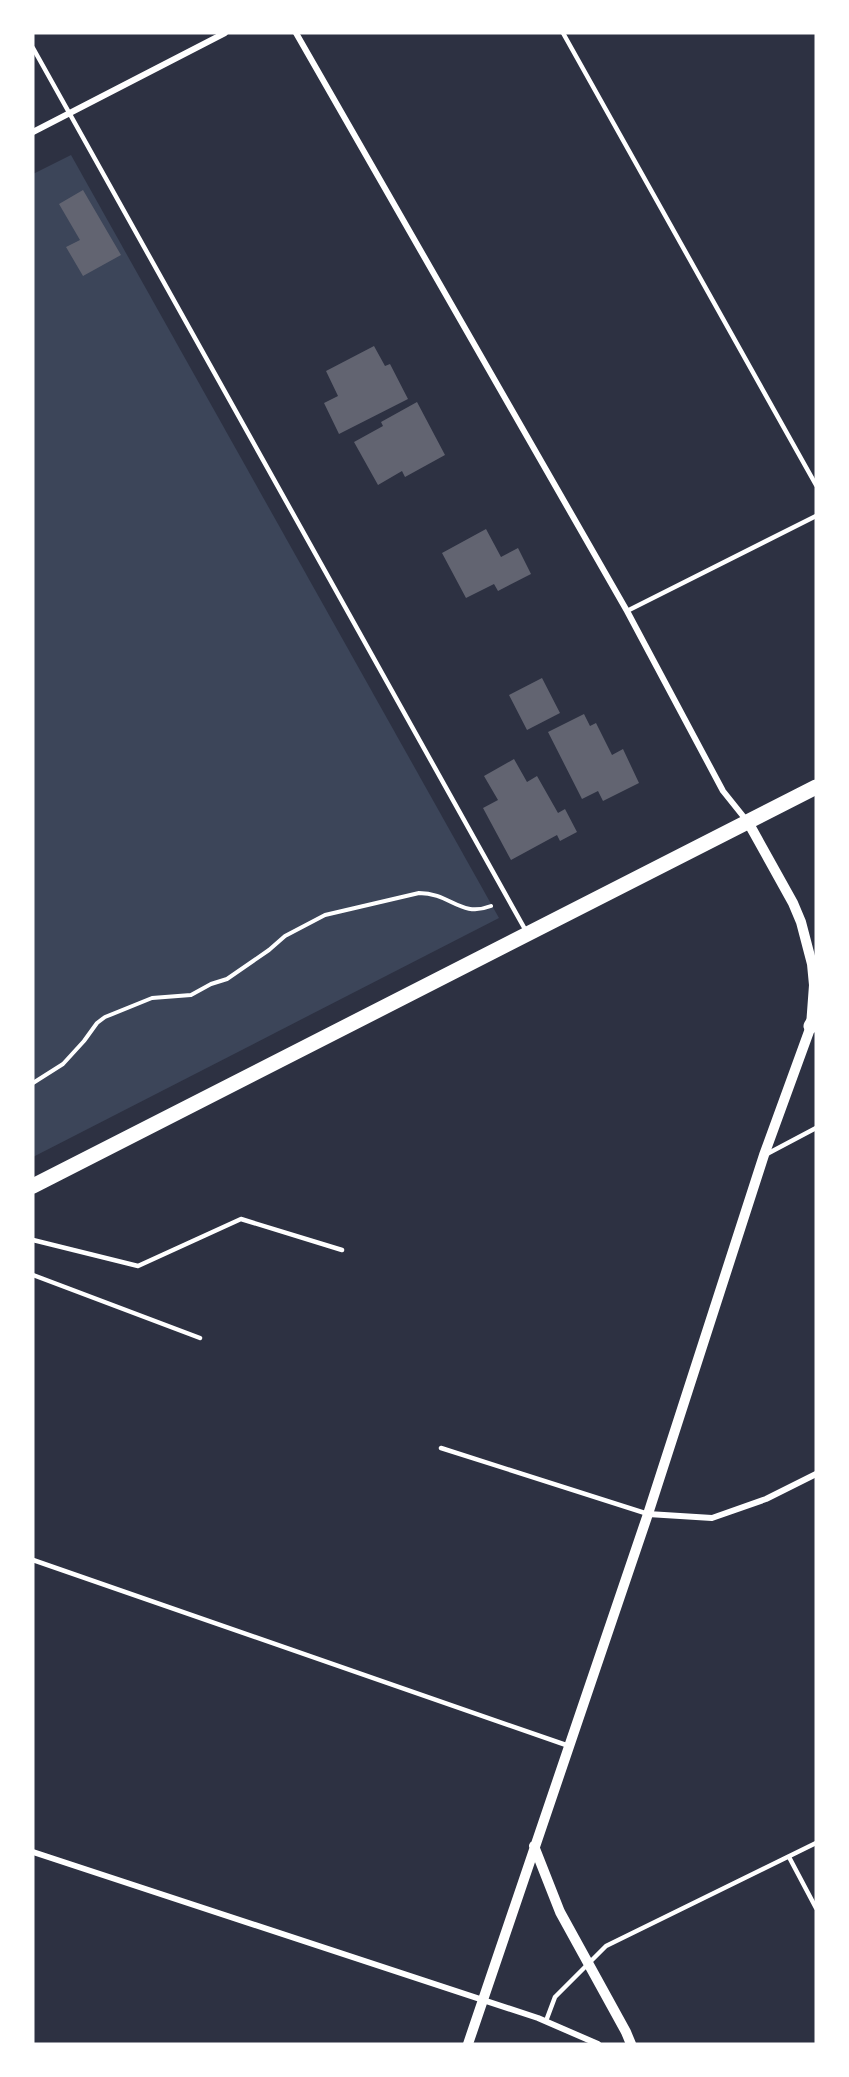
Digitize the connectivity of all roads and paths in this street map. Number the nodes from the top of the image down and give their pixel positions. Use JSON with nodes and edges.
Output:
{"nodes":[{"id":1,"x":225,"y":33,"type":"edge"},
{"id":2,"x":296,"y":33,"type":"edge"},
{"id":3,"x":563,"y":33,"type":"edge"},
{"id":4,"x":33,"y":48,"type":"edge"},
{"id":5,"x":70,"y":113,"type":"junction"},
{"id":6,"x":33,"y":132,"type":"edge"},
{"id":7,"x":816,"y":485,"type":"edge"},
{"id":8,"x":816,"y":516,"type":"edge"},
{"id":9,"x":627,"y":611,"type":"junction"},
{"id":10,"x":816,"y":787,"type":"edge"},
{"id":11,"x":748,"y":822,"type":"junction"},
{"id":12,"x":509,"y":899,"type":"junction"},
{"id":13,"x":527,"y":933,"type":"junction"},
{"id":14,"x":814,"y":1022,"type":"edge"},
{"id":15,"x":33,"y":1083,"type":"edge"},
{"id":16,"x":816,"y":1128,"type":"edge"},
{"id":17,"x":764,"y":1155,"type":"junction"},
{"id":18,"x":33,"y":1186,"type":"edge"},
{"id":19,"x":33,"y":1240,"type":"edge"},
{"id":20,"x":342,"y":1250,"type":"dead end"},
{"id":21,"x":33,"y":1275,"type":"edge"},
{"id":22,"x":200,"y":1338,"type":"dead end"},
{"id":23,"x":441,"y":1448,"type":"dead end"},
{"id":24,"x":816,"y":1474,"type":"edge"},
{"id":25,"x":648,"y":1514,"type":"junction"},
{"id":26,"x":33,"y":1560,"type":"edge"},
{"id":27,"x":570,"y":1747,"type":"junction"},
{"id":28,"x":816,"y":1843,"type":"edge"},
{"id":29,"x":534,"y":1846,"type":"junction"},
{"id":30,"x":33,"y":1852,"type":"edge"},
{"id":31,"x":789,"y":1857,"type":"junction"},
{"id":32,"x":816,"y":1908,"type":"edge"},
{"id":33,"x":588,"y":1963,"type":"junction"},
{"id":34,"x":483,"y":2000,"type":"junction"},
{"id":35,"x":546,"y":2021,"type":"junction"},
{"id":36,"x":468,"y":2044,"type":"edge"},
{"id":37,"x":598,"y":2044,"type":"edge"},
{"id":38,"x":631,"y":2044,"type":"edge"}],
"edges":[{"from":1,"to":5,"type":"street"},
{"from":2,"to":9,"type":"street"},
{"from":3,"to":7,"type":"lane"},
{"from":4,"to":5,"type":"lane"},
{"from":5,"to":6,"type":"street"},
{"from":5,"to":12,"type":"lane"},
{"from":8,"to":9,"type":"lane"},
{"from":9,"to":11,"type":"street"},
{"from":10,"to":11,"type":"main road"},
{"from":11,"to":13,"type":"main road"},
{"from":11,"to":14,"type":"street"},
{"from":12,"to":13,"type":"lane"},
{"from":12,"to":15,"type":"path"},
{"from":13,"to":18,"type":"main road"},
{"from":14,"to":17,"type":"street"},
{"from":16,"to":17,"type":"lane"},
{"from":17,"to":25,"type":"street"},
{"from":19,"to":20,"type":"lane"},
{"from":21,"to":22,"type":"lane"},
{"from":23,"to":25,"type":"lane"},
{"from":24,"to":25,"type":"street"},
{"from":25,"to":27,"type":"street"},
{"from":26,"to":27,"type":"lane"},
{"from":27,"to":29,"type":"street"},
{"from":28,"to":31,"type":"lane"},
{"from":29,"to":33,"type":"street"},
{"from":29,"to":34,"type":"street"},
{"from":30,"to":34,"type":"street"},
{"from":31,"to":32,"type":"lane"},
{"from":31,"to":33,"type":"lane"},
{"from":33,"to":35,"type":"lane"},
{"from":33,"to":38,"type":"street"},
{"from":34,"to":35,"type":"street"},
{"from":34,"to":36,"type":"street"},
{"from":35,"to":37,"type":"street"}]}
